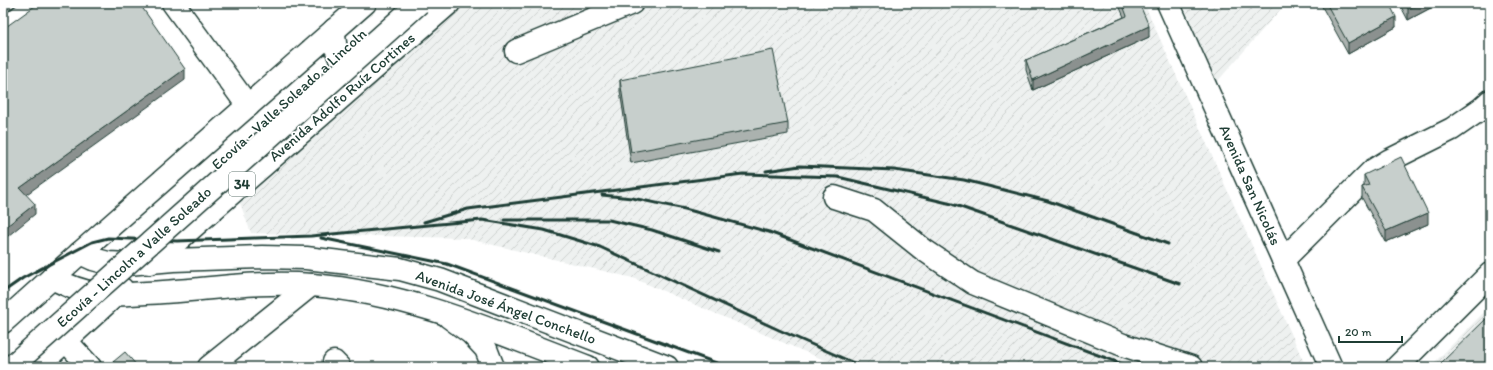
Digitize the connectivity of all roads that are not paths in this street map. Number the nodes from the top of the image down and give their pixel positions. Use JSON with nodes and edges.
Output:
{"nodes":[{"id":1,"x":38,"y":3,"type":"edge"},
{"id":2,"x":173,"y":3,"type":"edge"},
{"id":3,"x":365,"y":3,"type":"edge"},
{"id":4,"x":398,"y":3,"type":"edge"},
{"id":5,"x":419,"y":3,"type":"edge"},
{"id":6,"x":449,"y":3,"type":"edge"},
{"id":7,"x":632,"y":3,"type":"edge"},
{"id":8,"x":1168,"y":3,"type":"edge"},
{"id":9,"x":3,"y":30,"type":"edge"},
{"id":10,"x":334,"y":30,"type":"junction"},
{"id":11,"x":516,"y":51,"type":"dead end"},
{"id":12,"x":367,"y":76,"type":"junction"},
{"id":13,"x":1490,"y":101,"type":"edge"},
{"id":14,"x":248,"y":106,"type":"junction"},
{"id":15,"x":834,"y":197,"type":"dead end"},
{"id":16,"x":80,"y":253,"type":"junction"},
{"id":17,"x":1283,"y":260,"type":"junction"},
{"id":18,"x":150,"y":263,"type":"junction"},
{"id":19,"x":1490,"y":274,"type":"edge"},
{"id":20,"x":52,"y":278,"type":"junction"},
{"id":21,"x":311,"y":285,"type":"junction"},
{"id":22,"x":116,"y":295,"type":"junction"},
{"id":23,"x":444,"y":313,"type":"junction"},
{"id":24,"x":3,"y":322,"type":"edge"},
{"id":25,"x":66,"y":340,"type":"junction"},
{"id":26,"x":3,"y":355,"type":"edge"},
{"id":27,"x":11,"y":367,"type":"edge"},
{"id":28,"x":37,"y":367,"type":"edge"},
{"id":29,"x":90,"y":367,"type":"edge"},
{"id":30,"x":209,"y":367,"type":"edge"},
{"id":31,"x":493,"y":367,"type":"edge"},
{"id":32,"x":588,"y":367,"type":"edge"},
{"id":33,"x":667,"y":367,"type":"edge"},
{"id":34,"x":1191,"y":367,"type":"edge"},
{"id":35,"x":1332,"y":367,"type":"edge"},
{"id":36,"x":1397,"y":367,"type":"edge"}],
"edges":[{"from":1,"to":9,"type":"main road"},
{"from":2,"to":14,"type":"main road"},
{"from":3,"to":10,"type":"main road"},
{"from":4,"to":26,"type":"main road","name":"Ecovía - Valle Soleado a Lincoln"},
{"from":5,"to":27,"type":"main road","name":"Ecovía - Lincoln a Valle Soleado","bridge":true},
{"from":6,"to":12,"type":"main road","name":"Avenida Adolfo Ruíz Cortines","number":"34"},
{"from":7,"to":11,"type":"main road"},
{"from":8,"to":17,"type":"main road","name":"Avenida San Nicolás"},
{"from":10,"to":12,"type":"main road"},
{"from":10,"to":14,"type":"main road"},
{"from":12,"to":18,"type":"main road","name":"Avenida Adolfo Ruíz Cortines","number":"34"},
{"from":13,"to":17,"type":"main road"},
{"from":14,"to":16,"type":"main road"},
{"from":15,"to":34,"type":"main road"},
{"from":16,"to":18,"type":"main road","name":"Avenida José Ángel Conchello"},
{"from":16,"to":20,"type":"main road"},
{"from":17,"to":35,"type":"main road","name":"Avenida San Nicolás"},
{"from":18,"to":22,"type":"main road","name":"Avenida Adolfo Ruíz Cortines","number":"34"},
{"from":18,"to":33,"type":"main road","name":"Avenida José Ángel Conchello"},
{"from":19,"to":36,"type":"main road"},
{"from":20,"to":22,"type":"main road","name":"Avenida José Ángel Conchello"},
{"from":20,"to":24,"type":"main road"},
{"from":21,"to":22,"type":"main road","name":"Avenida José Ángel Conchello"},
{"from":21,"to":23,"type":"main road","name":"Avenida José Ángel Conchello"},
{"from":21,"to":30,"type":"main road"},
{"from":22,"to":25,"type":"main road","name":"Avenida Adolfo Ruíz Cortines","number":"34"},
{"from":23,"to":31,"type":"main road"},
{"from":23,"to":32,"type":"main road","name":"Avenida José Ángel Conchello"},
{"from":25,"to":28,"type":"main road","name":"Avenida Adolfo Ruíz Cortines","number":"34"},
{"from":25,"to":29,"type":"main road"}]}
